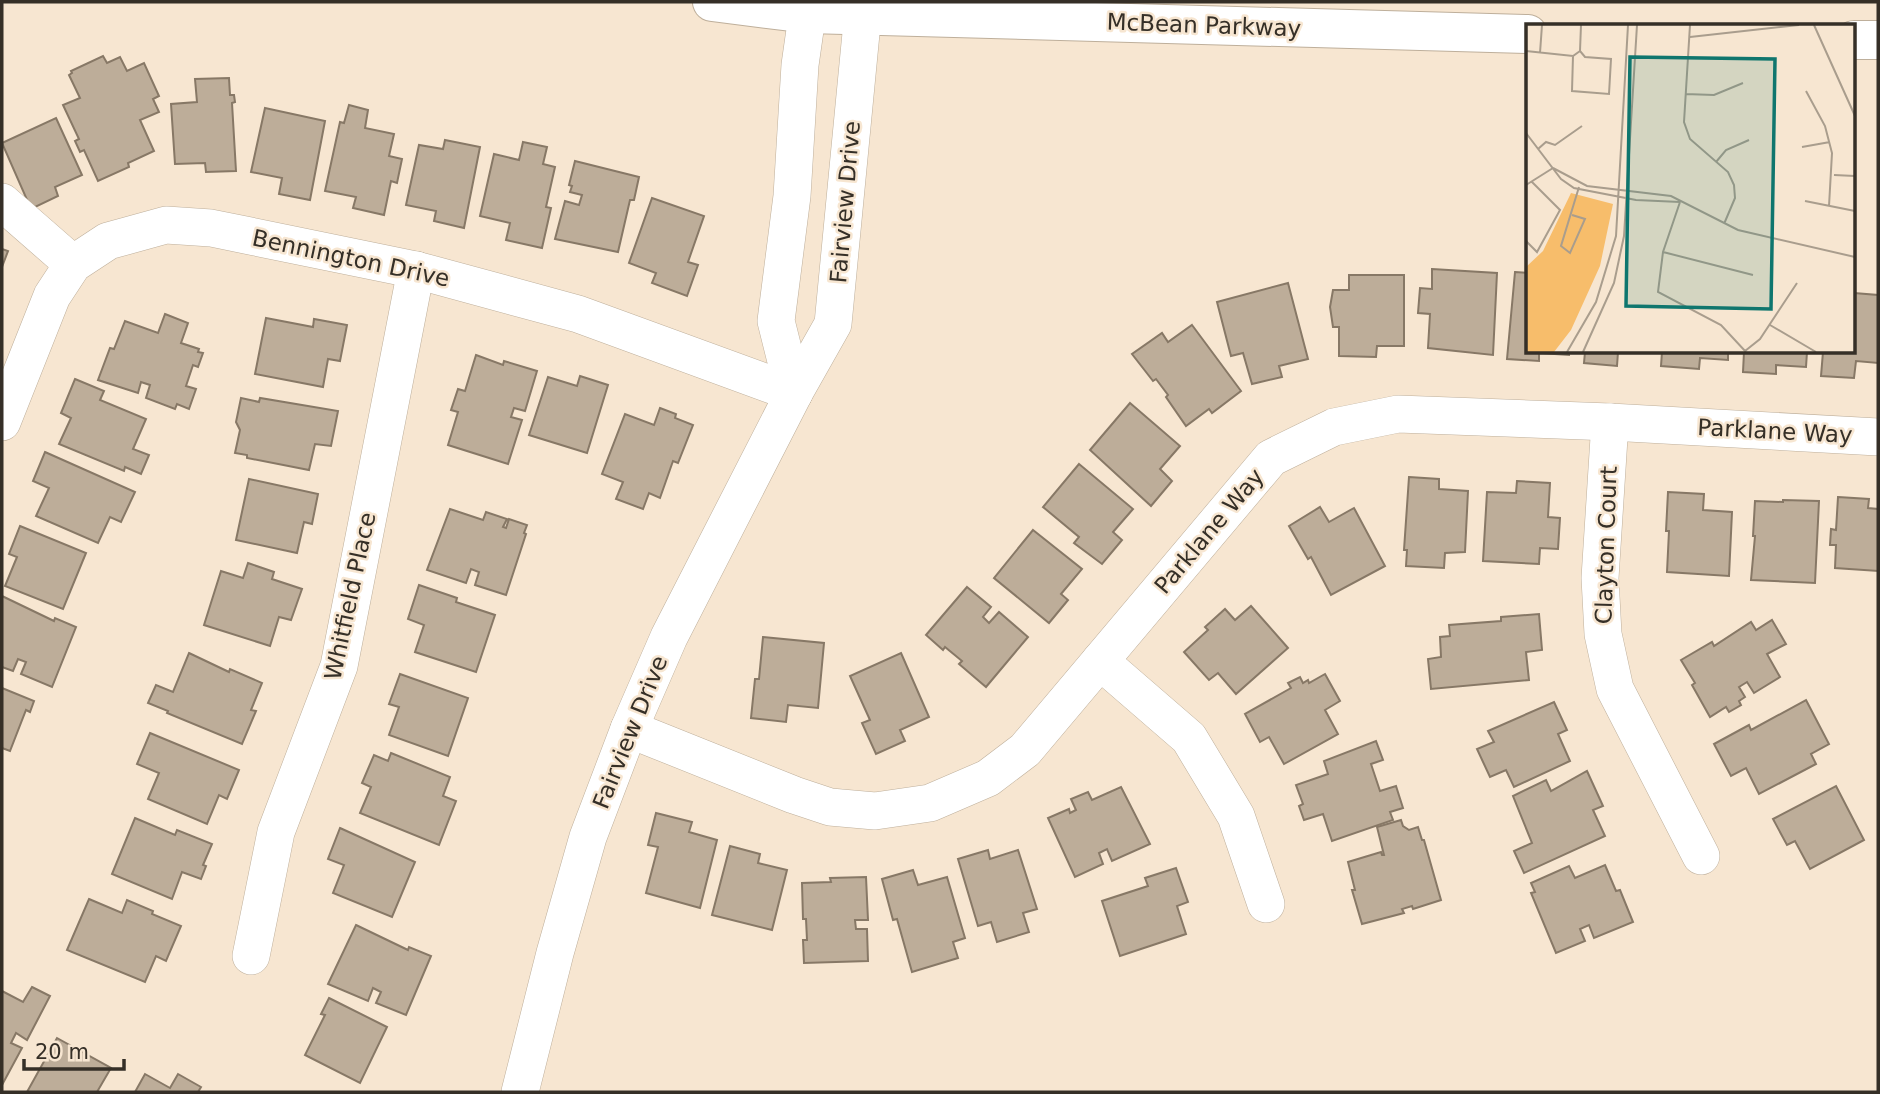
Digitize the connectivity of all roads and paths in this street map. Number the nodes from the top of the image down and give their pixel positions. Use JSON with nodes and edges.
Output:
{"nodes":[{"id":1,"x":712,"y":2,"type":"edge"},
{"id":2,"x":808,"y":8,"type":"edge"},
{"id":3,"x":863,"y":8,"type":"edge"},
{"id":4,"x":1526,"y":34,"type":"edge"},
{"id":5,"x":1856,"y":40,"type":"edge"},
{"id":6,"x":1878,"y":40,"type":"edge"},
{"id":7,"x":2,"y":202,"type":"edge"},
{"id":8,"x":73,"y":264,"type":"junction"},
{"id":9,"x":416,"y":270,"type":"junction"},
{"id":10,"x":794,"y":393,"type":"junction"},
{"id":11,"x":2,"y":422,"type":"edge"},
{"id":12,"x":1610,"y":422,"type":"junction"},
{"id":13,"x":1878,"y":437,"type":"edge"},
{"id":14,"x":1100,"y":661,"type":"junction"},
{"id":15,"x":629,"y":729,"type":"junction"},
{"id":16,"x":1701,"y":856,"type":"dead end"},
{"id":17,"x":1266,"y":904,"type":"dead end"},
{"id":18,"x":251,"y":956,"type":"dead end"},
{"id":19,"x":520,"y":1092,"type":"edge"}],
"edges":[{"from":1,"to":2,"type":"main road","name":"McBean Parkway"},
{"from":2,"to":3,"type":"main road","name":"McBean Parkway"},
{"from":2,"to":10,"type":"street"},
{"from":3,"to":4,"type":"main road","name":"McBean Parkway"},
{"from":3,"to":10,"type":"street","name":"Fairview Drive"},
{"from":5,"to":6,"type":"main road"},
{"from":7,"to":8,"type":"street"},
{"from":8,"to":9,"type":"street","name":"Bennington Drive"},
{"from":8,"to":11,"type":"street","name":"Bennington Drive"},
{"from":9,"to":10,"type":"street","name":"Bennington Drive"},
{"from":9,"to":18,"type":"street","name":"Whitfield Place"},
{"from":10,"to":15,"type":"street","name":"Fairview Drive"},
{"from":12,"to":13,"type":"street","name":"Parklane Way"},
{"from":12,"to":14,"type":"street","name":"Parklane Way"},
{"from":12,"to":16,"type":"street","name":"Clayton Court"},
{"from":14,"to":15,"type":"street","name":"Parklane Way"},
{"from":14,"to":17,"type":"street"},
{"from":15,"to":19,"type":"street","name":"Fairview Drive"}]}
